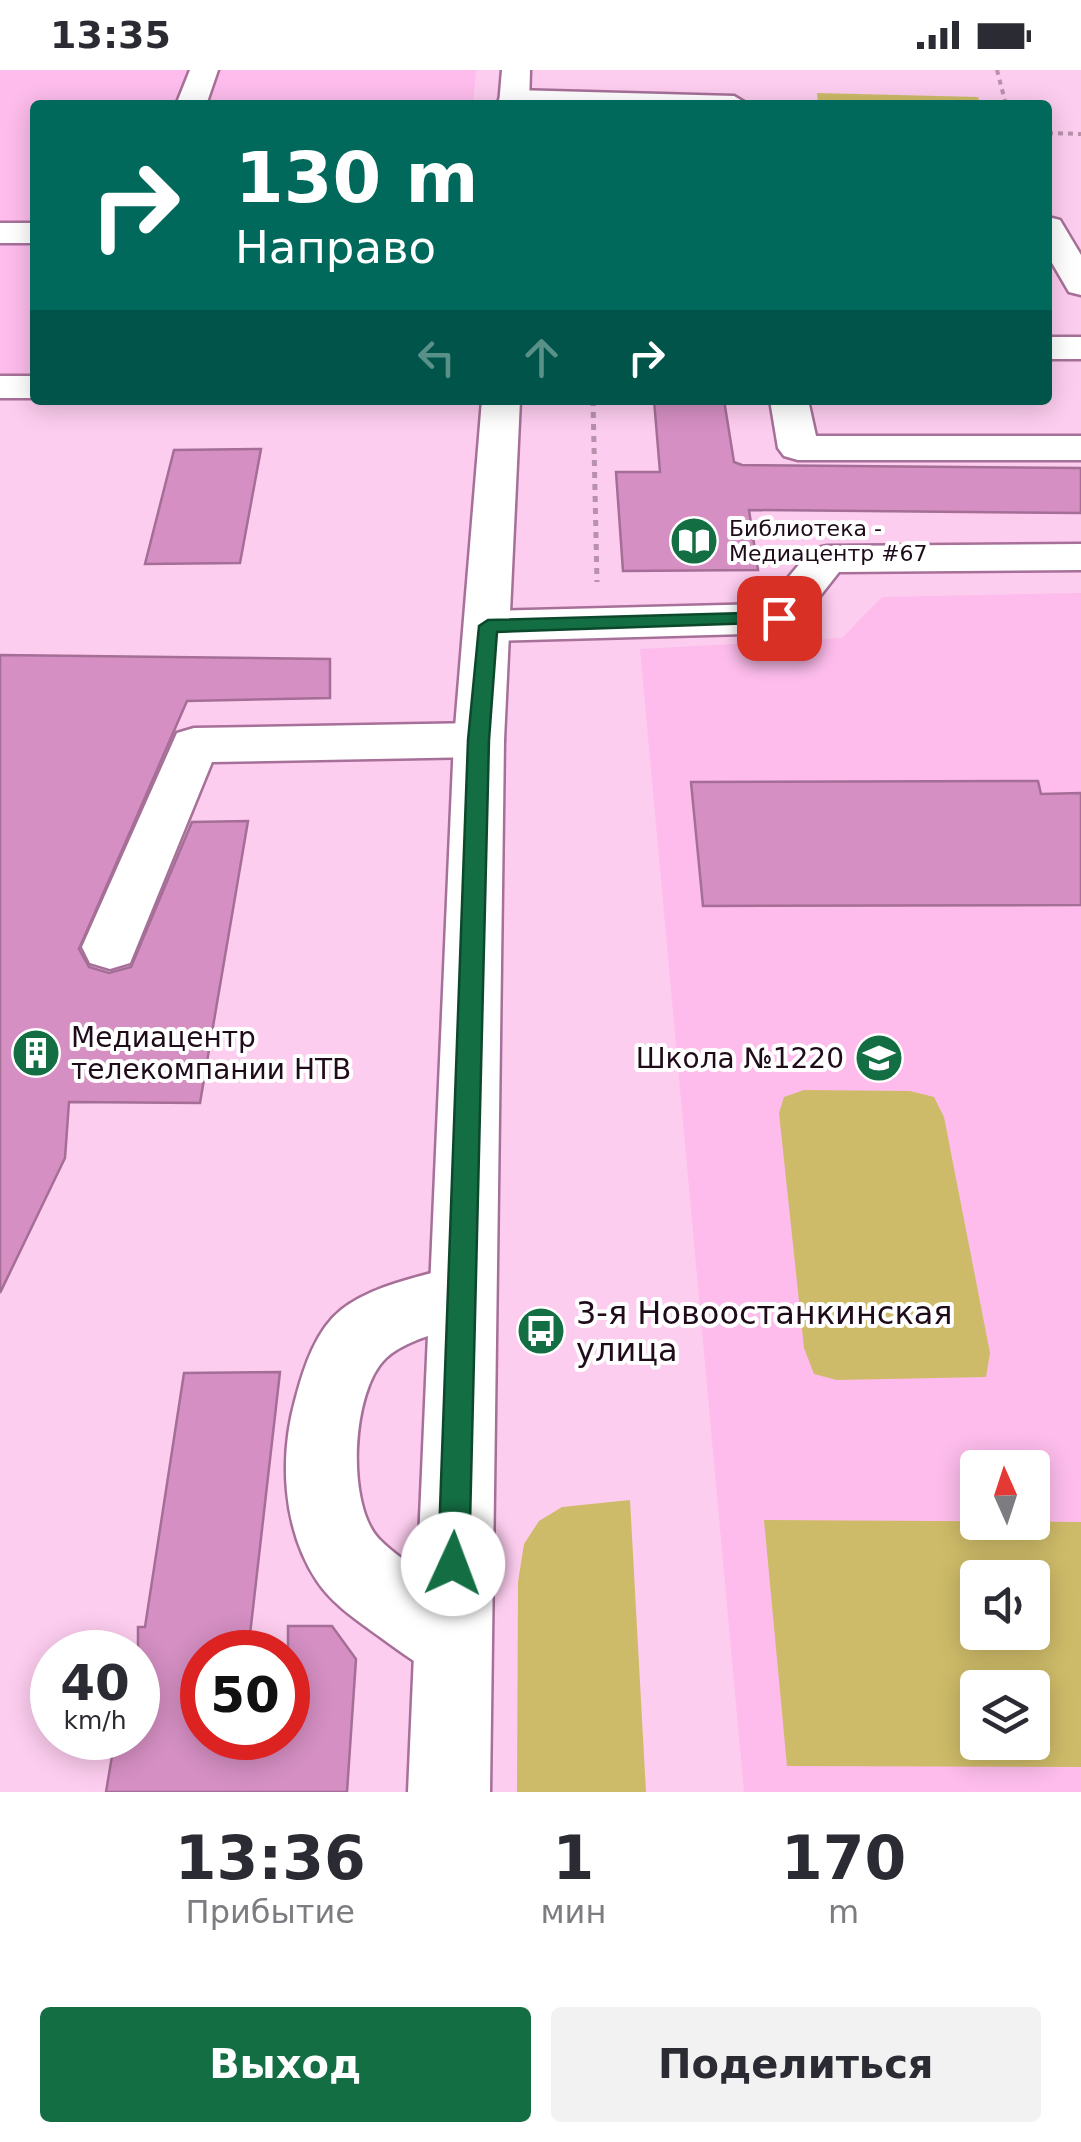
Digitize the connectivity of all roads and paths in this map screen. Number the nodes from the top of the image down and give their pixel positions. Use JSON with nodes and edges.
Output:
{"nodes":[{"id":1,"x":204,"y":70,"type":"edge"},
{"id":2,"x":572,"y":70,"type":"edge"},
{"id":3,"x":997,"y":70,"type":"edge"},
{"id":4,"x":515,"y":91,"type":"edge"},
{"id":5,"x":192,"y":100,"type":"edge"},
{"id":6,"x":573,"y":100,"type":"junction"},
{"id":7,"x":724,"y":100,"type":"edge"},
{"id":8,"x":1005,"y":100,"type":"edge"},
{"id":9,"x":1052,"y":133,"type":"edge"},
{"id":10,"x":1081,"y":134,"type":"edge"},
{"id":11,"x":1054,"y":213,"type":"edge"},
{"id":12,"x":30,"y":233,"type":"edge"},
{"id":13,"x":0,"y":234,"type":"edge"},
{"id":14,"x":1081,"y":284,"type":"edge"},
{"id":15,"x":1052,"y":348,"type":"edge"},
{"id":16,"x":1081,"y":348,"type":"edge"},
{"id":17,"x":0,"y":387,"type":"edge"},
{"id":18,"x":30,"y":387,"type":"edge"},
{"id":19,"x":501,"y":405,"type":"edge"},
{"id":20,"x":593,"y":405,"type":"edge"},
{"id":21,"x":789,"y":405,"type":"edge"},
{"id":22,"x":1081,"y":448,"type":"edge"},
{"id":23,"x":1081,"y":557,"type":"edge"},
{"id":24,"x":598,"y":623,"type":"junction"},
{"id":25,"x":488,"y":626,"type":"junction"},
{"id":26,"x":478,"y":740,"type":"junction"},
{"id":27,"x":110,"y":948,"type":"dead end"},
{"id":28,"x":462,"y":1296,"type":"junction"},
{"id":29,"x":451,"y":1642,"type":"junction"},
{"id":30,"x":449,"y":1792,"type":"edge"}],
"edges":[{"from":1,"to":5,"type":"main road"},
{"from":2,"to":6,"type":"main road"},
{"from":3,"to":8,"type":"path"},
{"from":4,"to":6,"type":"main road"},
{"from":6,"to":7,"type":"main road"},
{"from":9,"to":10,"type":"path"},
{"from":11,"to":14,"type":"main road"},
{"from":12,"to":13,"type":"main road"},
{"from":15,"to":16,"type":"main road"},
{"from":17,"to":18,"type":"main road"},
{"from":19,"to":25,"type":"main road"},
{"from":20,"to":24,"type":"path"},
{"from":21,"to":22,"type":"main road"},
{"from":23,"to":24,"type":"main road"},
{"from":24,"to":25,"type":"main road"},
{"from":25,"to":26,"type":"main road"},
{"from":26,"to":27,"type":"main road"},
{"from":26,"to":28,"type":"main road"},
{"from":28,"to":29,"type":"main road"},
{"from":28,"to":29,"type":"main road"},
{"from":29,"to":30,"type":"main road"}]}
